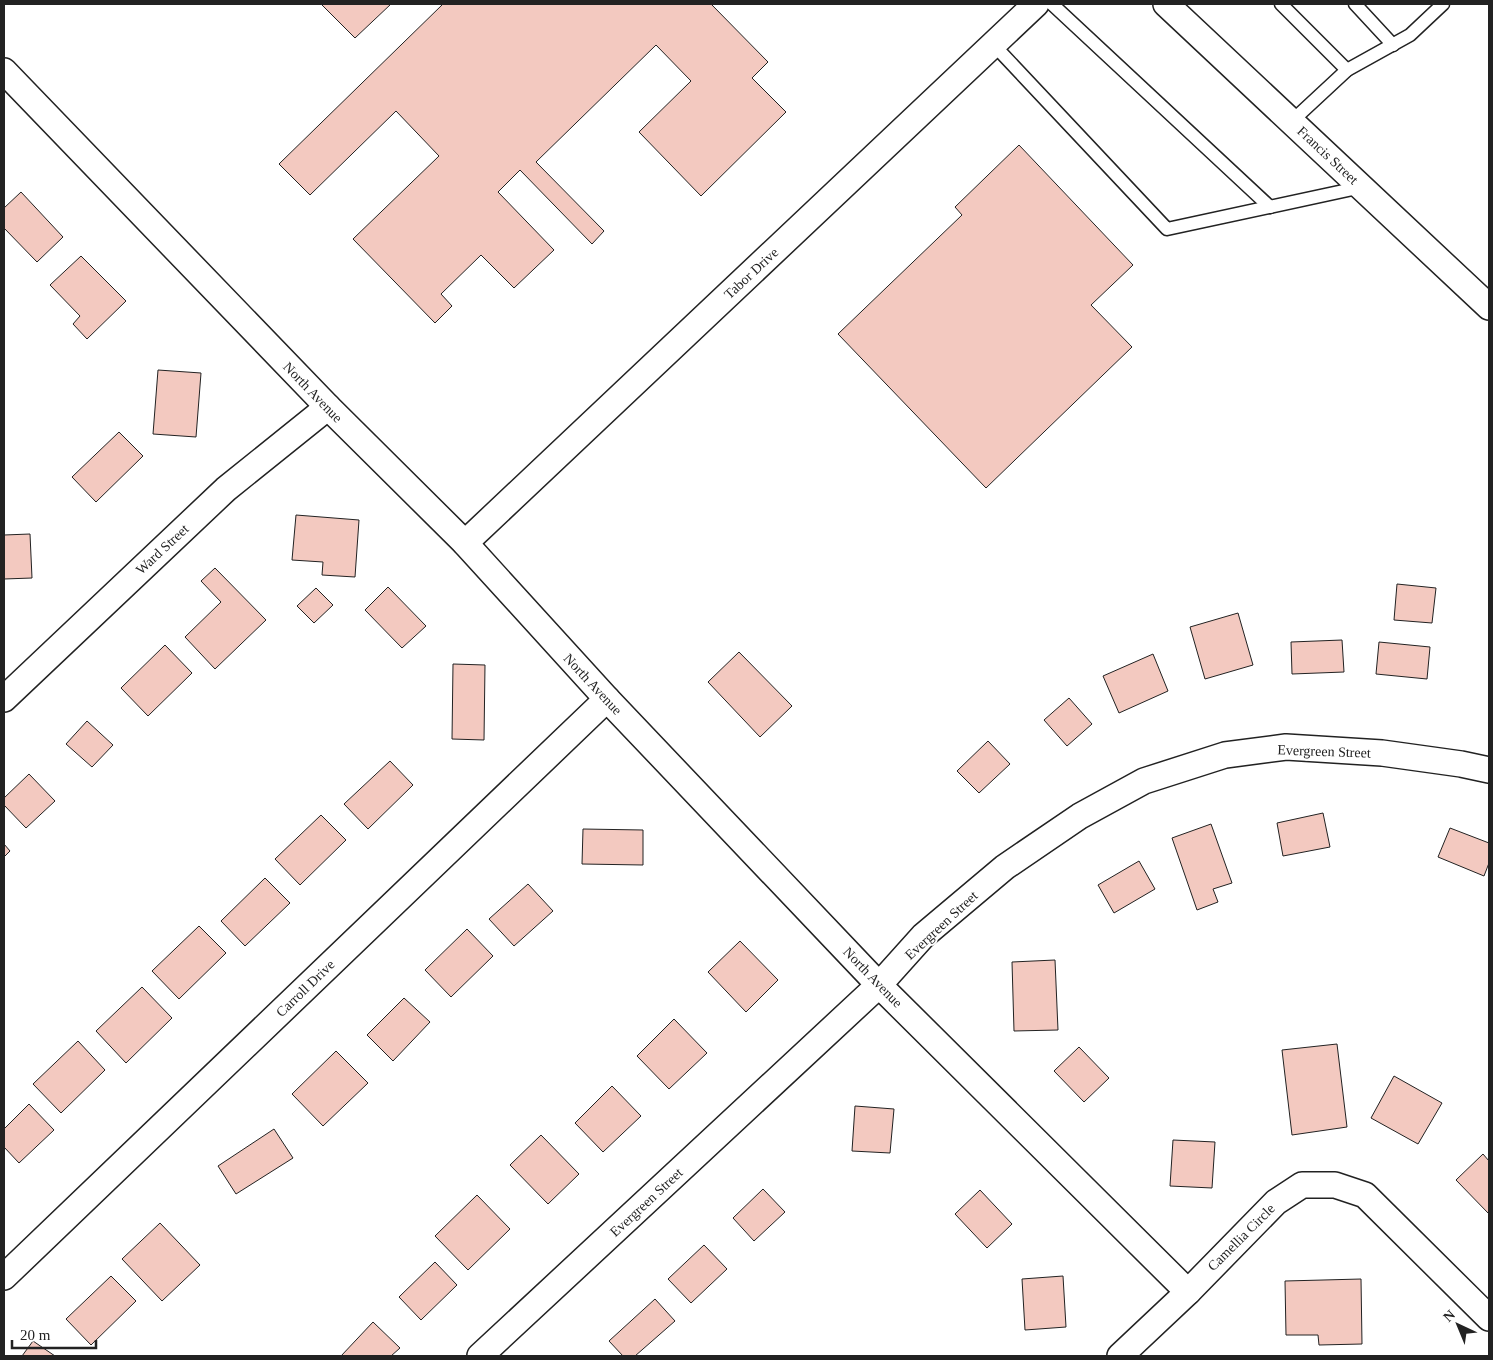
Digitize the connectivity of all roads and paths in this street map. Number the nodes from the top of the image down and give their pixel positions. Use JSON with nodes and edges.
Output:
{"nodes":[{"id":1,"x":1036,"y":4,"type":"edge"},
{"id":2,"x":1052,"y":4,"type":"edge"},
{"id":3,"x":1166,"y":4,"type":"edge"},
{"id":4,"x":1281,"y":4,"type":"edge"},
{"id":5,"x":1355,"y":4,"type":"edge"},
{"id":6,"x":1444,"y":4,"type":"edge"},
{"id":7,"x":993,"y":44,"type":"junction"},
{"id":8,"x":1393,"y":44,"type":"junction"},
{"id":9,"x":1347,"y":70,"type":"junction"},
{"id":10,"x":4,"y":71,"type":"edge"},
{"id":11,"x":1292,"y":122,"type":"junction"},
{"id":12,"x":1362,"y":188,"type":"junction"},
{"id":13,"x":1270,"y":207,"type":"junction"},
{"id":14,"x":1489,"y":307,"type":"edge"},
{"id":15,"x":328,"y":407,"type":"junction"},
{"id":16,"x":465,"y":543,"type":"junction"},
{"id":17,"x":4,"y":699,"type":"edge"},
{"id":18,"x":607,"y":699,"type":"junction"},
{"id":19,"x":1489,"y":770,"type":"edge"},
{"id":20,"x":879,"y":985,"type":"junction"},
{"id":21,"x":4,"y":1276,"type":"edge"},
{"id":22,"x":1188,"y":1292,"type":"junction"},
{"id":23,"x":1489,"y":1318,"type":"edge"},
{"id":24,"x":480,"y":1356,"type":"edge"},
{"id":25,"x":1120,"y":1356,"type":"edge"}],
"edges":[{"from":1,"to":7,"type":"street","name":"Tabor Drive"},
{"from":2,"to":13,"type":"lane"},
{"from":3,"to":11,"type":"street","name":"Francis Street"},
{"from":4,"to":9,"type":"lane"},
{"from":5,"to":8,"type":"lane"},
{"from":6,"to":8,"type":"lane"},
{"from":7,"to":13,"type":"lane"},
{"from":7,"to":16,"type":"street","name":"Tabor Drive"},
{"from":8,"to":9,"type":"lane"},
{"from":9,"to":11,"type":"lane"},
{"from":10,"to":15,"type":"street","name":"North Avenue"},
{"from":11,"to":12,"type":"street","name":"Francis Street"},
{"from":12,"to":13,"type":"lane"},
{"from":12,"to":14,"type":"street","name":"Francis Street"},
{"from":15,"to":16,"type":"street","name":"North Avenue"},
{"from":15,"to":17,"type":"street","name":"Ward Street"},
{"from":16,"to":18,"type":"street","name":"North Avenue"},
{"from":18,"to":20,"type":"street","name":"North Avenue"},
{"from":18,"to":21,"type":"street","name":"Carroll Drive"},
{"from":19,"to":20,"type":"street","name":"Evergreen Street"},
{"from":20,"to":22,"type":"street","name":"North Avenue"},
{"from":20,"to":24,"type":"street","name":"Evergreen Street"},
{"from":22,"to":23,"type":"street","name":"Camellia Circle"},
{"from":22,"to":25,"type":"street","name":"Camellia Circle"}]}
